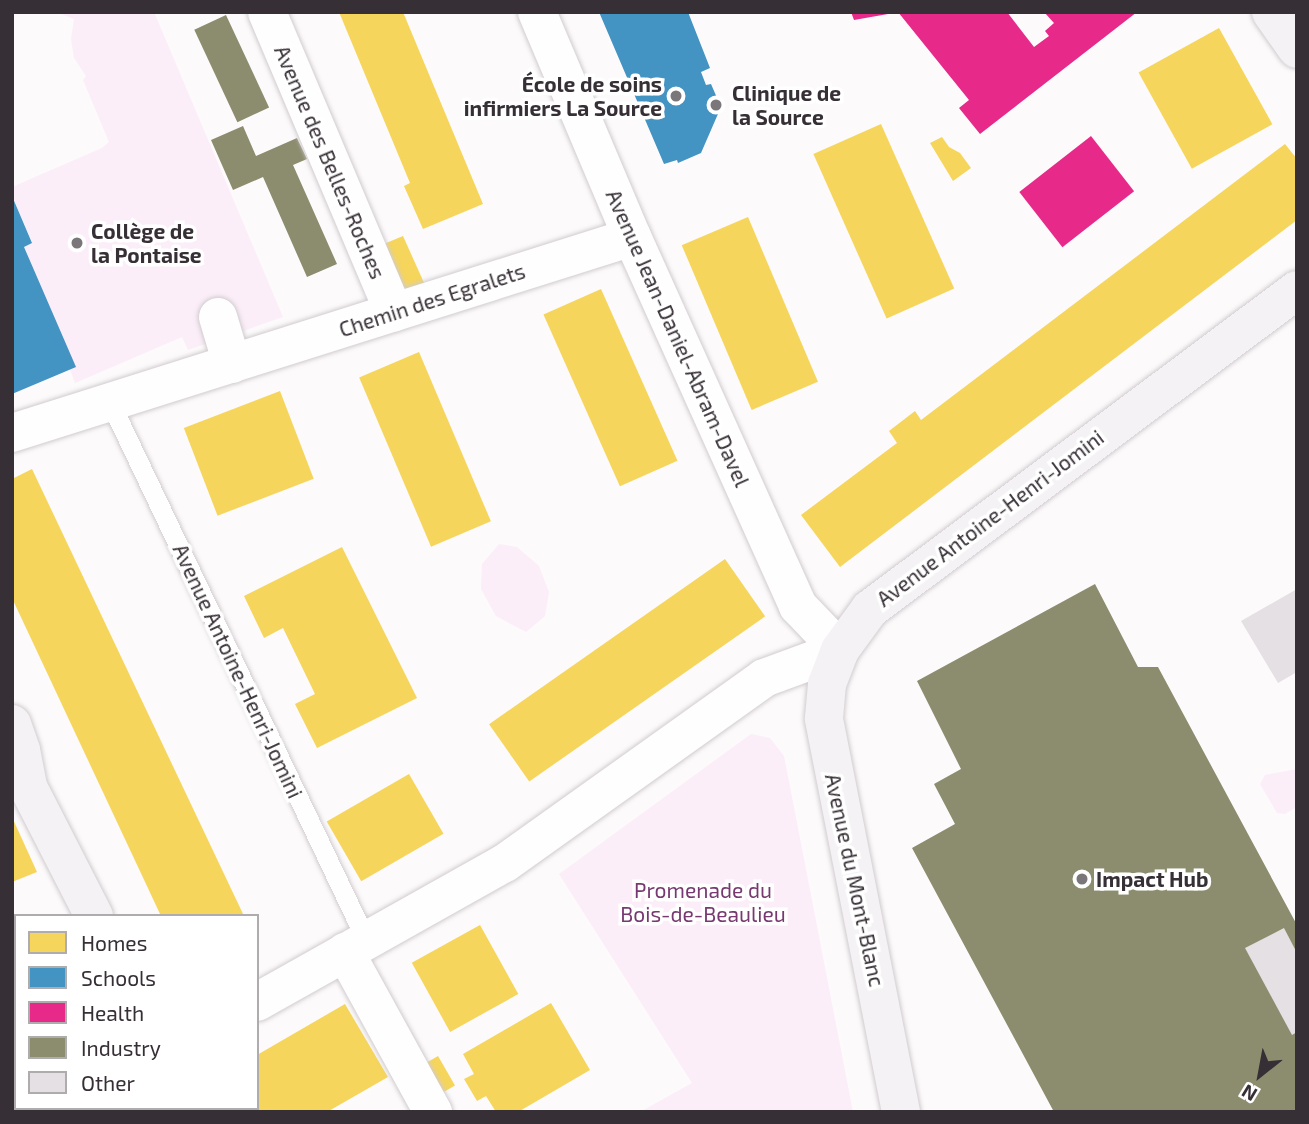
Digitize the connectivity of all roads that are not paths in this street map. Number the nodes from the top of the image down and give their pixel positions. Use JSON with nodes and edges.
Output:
{"nodes":[{"id":1,"x":267,"y":12,"type":"edge"},
{"id":2,"x":537,"y":12,"type":"edge"},
{"id":3,"x":1271,"y":12,"type":"edge"},
{"id":4,"x":1297,"y":49,"type":"edge"},
{"id":5,"x":632,"y":237,"type":"junction"},
{"id":6,"x":1297,"y":290,"type":"edge"},
{"id":7,"x":394,"y":312,"type":"junction"},
{"id":8,"x":218,"y":317,"type":"dead end"},
{"id":9,"x":232,"y":364,"type":"junction"},
{"id":10,"x":110,"y":402,"type":"junction"},
{"id":11,"x":12,"y":433,"type":"edge"},
{"id":12,"x":840,"y":650,"type":"junction"},
{"id":13,"x":12,"y":724,"type":"edge"},
{"id":14,"x":92,"y":914,"type":"edge"},
{"id":15,"x":355,"y":946,"type":"junction"},
{"id":16,"x":259,"y":1001,"type":"edge"},
{"id":17,"x":433,"y":1112,"type":"edge"},
{"id":18,"x":901,"y":1112,"type":"edge"}],
"edges":[{"from":1,"to":7,"type":"street","name":"Avenue des Belles-Roches"},
{"from":2,"to":5,"type":"street","name":"Avenue Jean-Daniel-Abram-Davel"},
{"from":3,"to":4,"type":"main road"},
{"from":5,"to":7,"type":"street","name":"Chemin des Egralets"},
{"from":5,"to":12,"type":"street","name":"Avenue Jean-Daniel-Abram-Davel"},
{"from":6,"to":12,"type":"main road","name":"Avenue Antoine-Henri-Jomini"},
{"from":7,"to":9,"type":"street","name":"Chemin des Egralets"},
{"from":8,"to":9,"type":"street"},
{"from":9,"to":10,"type":"street","name":"Chemin des Egralets"},
{"from":10,"to":11,"type":"street","name":"Chemin des Egralets"},
{"from":10,"to":15,"type":"lane","name":"Avenue Antoine-Henri-Jomini"},
{"from":12,"to":15,"type":"street"},
{"from":12,"to":18,"type":"main road","name":"Avenue du Mont-Blanc"},
{"from":13,"to":14,"type":"main road"},
{"from":15,"to":16,"type":"street"},
{"from":15,"to":17,"type":"street","name":"Avenue Antoine-Henri-Jomini"}]}
